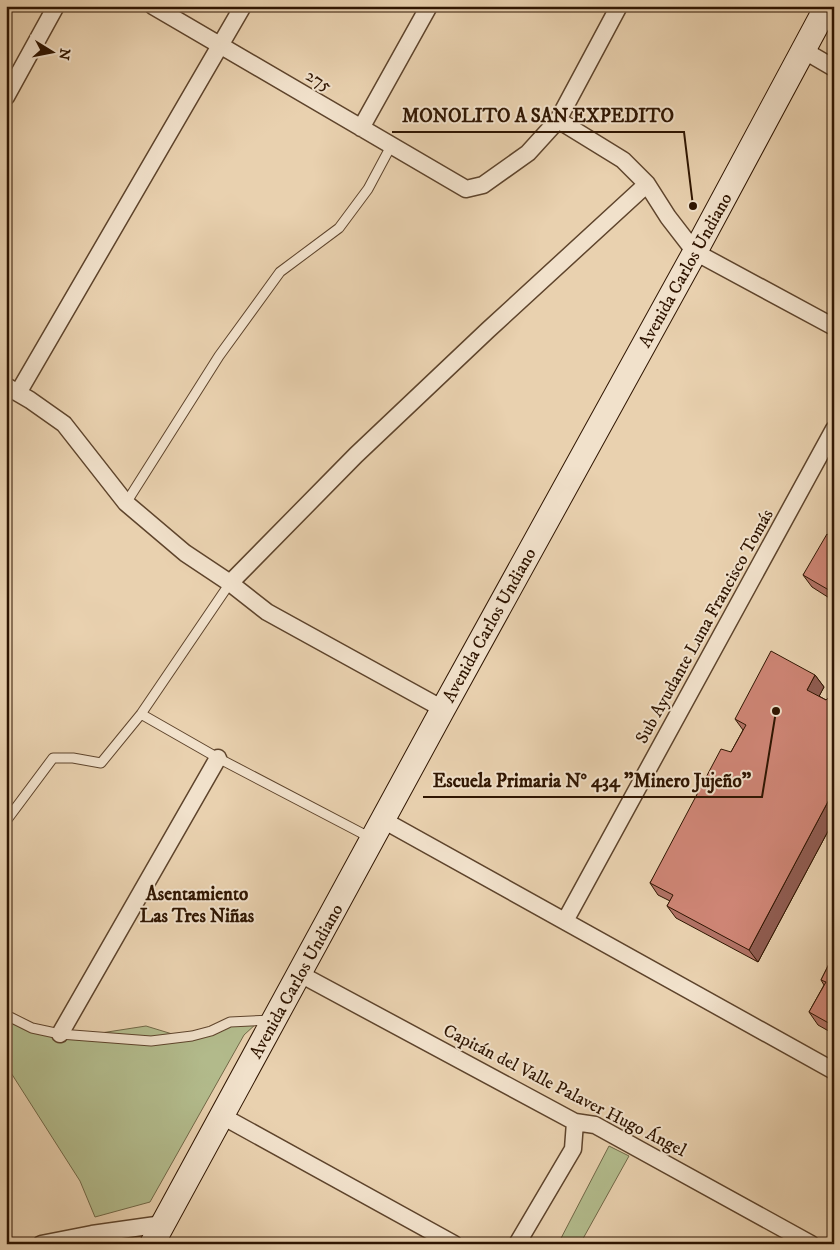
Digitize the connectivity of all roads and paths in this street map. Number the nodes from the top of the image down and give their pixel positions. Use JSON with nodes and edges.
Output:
{"nodes":[{"id":1,"x":56,"y":6,"type":"edge"},
{"id":2,"x":153,"y":6,"type":"edge"},
{"id":3,"x":243,"y":6,"type":"edge"},
{"id":4,"x":429,"y":6,"type":"edge"},
{"id":5,"x":619,"y":6,"type":"edge"},
{"id":6,"x":827,"y":6,"type":"edge"},
{"id":7,"x":221,"y":46,"type":"junction"},
{"id":8,"x":803,"y":50,"type":"junction"},
{"id":9,"x":834,"y":68,"type":"edge"},
{"id":10,"x":6,"y":97,"type":"edge"},
{"id":11,"x":558,"y":120,"type":"junction"},
{"id":12,"x":361,"y":128,"type":"junction"},
{"id":13,"x":391,"y":146,"type":"junction"},
{"id":14,"x":647,"y":184,"type":"junction"},
{"id":15,"x":695,"y":252,"type":"junction"},
{"id":16,"x":834,"y":327,"type":"edge"},
{"id":17,"x":12,"y":390,"type":"edge"},
{"id":18,"x":834,"y":430,"type":"edge"},
{"id":19,"x":126,"y":503,"type":"junction"},
{"id":20,"x":230,"y":583,"type":"junction"},
{"id":21,"x":442,"y":709,"type":"junction"},
{"id":22,"x":141,"y":714,"type":"junction"},
{"id":23,"x":218,"y":758,"type":"junction"},
{"id":24,"x":6,"y":821,"type":"edge"},
{"id":25,"x":378,"y":830,"type":"junction"},
{"id":26,"x":565,"y":921,"type":"junction"},
{"id":27,"x":300,"y":974,"type":"junction"},
{"id":28,"x":6,"y":1016,"type":"edge"},
{"id":29,"x":275,"y":1020,"type":"junction"},
{"id":30,"x":60,"y":1034,"type":"junction"},
{"id":31,"x":834,"y":1071,"type":"edge"},
{"id":32,"x":222,"y":1116,"type":"junction"},
{"id":33,"x":575,"y":1122,"type":"junction"},
{"id":34,"x":157,"y":1234,"type":"edge"},
{"id":35,"x":41,"y":1244,"type":"edge"},
{"id":36,"x":454,"y":1244,"type":"edge"},
{"id":37,"x":517,"y":1244,"type":"edge"},
{"id":38,"x":811,"y":1244,"type":"edge"}],
"edges":[{"from":1,"to":10,"type":"street"},
{"from":2,"to":7,"type":"street","name":"275"},
{"from":3,"to":7,"type":"street"},
{"from":4,"to":12,"type":"street"},
{"from":5,"to":11,"type":"street"},
{"from":6,"to":8,"type":"street","name":"Avenida Carlos Undiano"},
{"from":7,"to":12,"type":"street","name":"275"},
{"from":7,"to":17,"type":"street"},
{"from":8,"to":9,"type":"street"},
{"from":8,"to":15,"type":"street","name":"Avenida Carlos Undiano"},
{"from":11,"to":13,"type":"street","name":"275"},
{"from":11,"to":14,"type":"street"},
{"from":12,"to":13,"type":"street","name":"275"},
{"from":13,"to":19,"type":"lane"},
{"from":14,"to":15,"type":"street"},
{"from":14,"to":20,"type":"street"},
{"from":15,"to":16,"type":"street"},
{"from":15,"to":21,"type":"street","name":"Avenida Carlos Undiano"},
{"from":17,"to":19,"type":"street"},
{"from":18,"to":26,"type":"street","name":"Sub Ayudante Luna Francisco Tomás"},
{"from":19,"to":20,"type":"street"},
{"from":20,"to":21,"type":"street"},
{"from":20,"to":22,"type":"lane"},
{"from":21,"to":25,"type":"street","name":"Avenida Carlos Undiano"},
{"from":22,"to":23,"type":"lane"},
{"from":22,"to":24,"type":"lane"},
{"from":23,"to":25,"type":"lane"},
{"from":23,"to":30,"type":"street"},
{"from":25,"to":26,"type":"street"},
{"from":25,"to":27,"type":"street","name":"Avenida Carlos Undiano"},
{"from":26,"to":31,"type":"street"},
{"from":27,"to":29,"type":"street","name":"Avenida Carlos Undiano"},
{"from":27,"to":33,"type":"street","name":"Capitán del Valle Palaver Hugo Ángel"},
{"from":28,"to":30,"type":"lane"},
{"from":29,"to":30,"type":"lane"},
{"from":29,"to":32,"type":"street","name":"Avenida Carlos Undiano"},
{"from":32,"to":34,"type":"street","name":"Avenida Carlos Undiano"},
{"from":32,"to":36,"type":"street"},
{"from":33,"to":37,"type":"street"},
{"from":33,"to":38,"type":"street","name":"Capitán del Valle Palaver Hugo Ángel"},
{"from":34,"to":35,"type":"street"}]}
